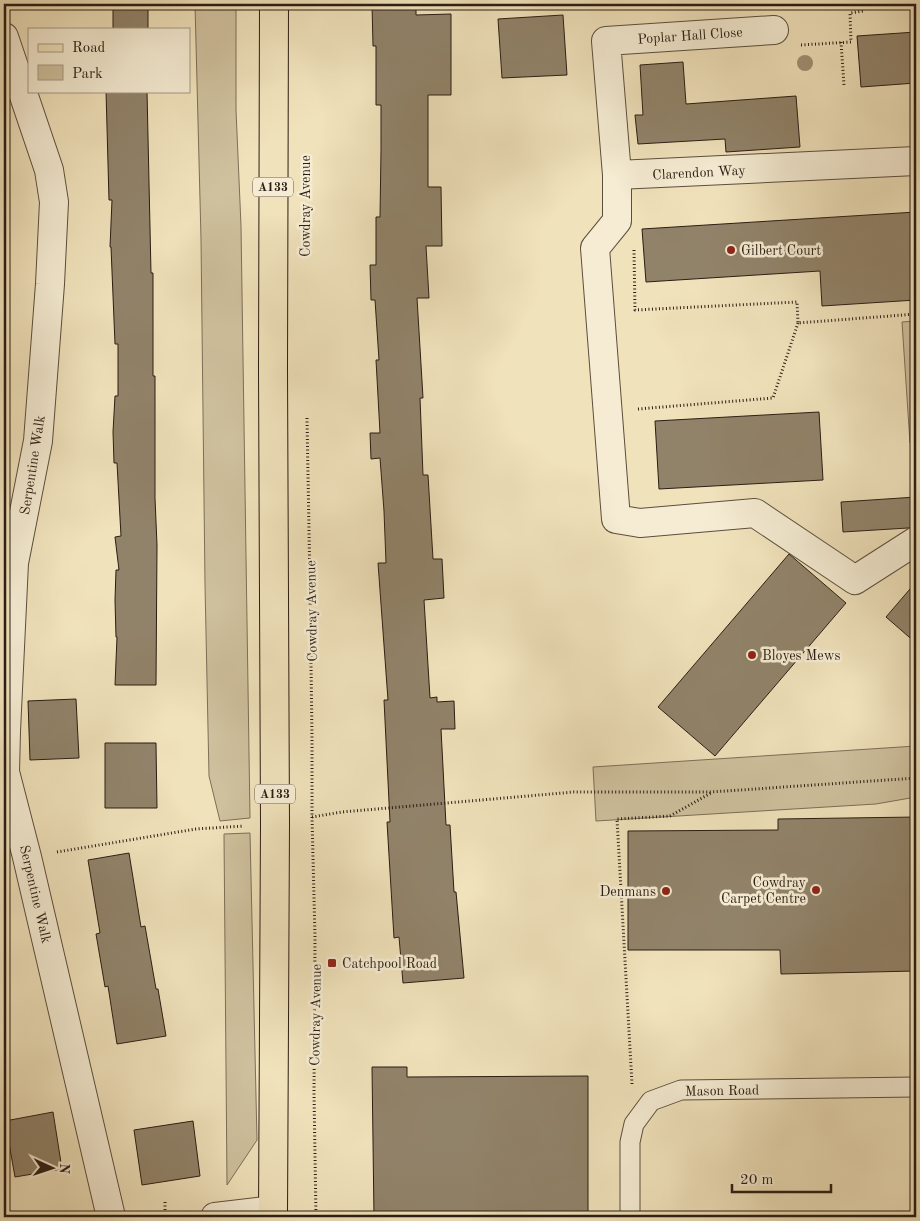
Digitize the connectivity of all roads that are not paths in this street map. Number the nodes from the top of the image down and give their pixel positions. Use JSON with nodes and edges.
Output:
{"nodes":[{"id":1,"x":274,"y":4,"type":"edge"},
{"id":2,"x":774,"y":30,"type":"road end"},
{"id":3,"x":4,"y":37,"type":"edge"},
{"id":4,"x":916,"y":161,"type":"edge"},
{"id":5,"x":616,"y":175,"type":"junction"},
{"id":6,"x":13,"y":521,"type":"edge"},
{"id":7,"x":916,"y":541,"type":"edge"},
{"id":8,"x":4,"y":772,"type":"edge"},
{"id":9,"x":916,"y":1087,"type":"edge"},
{"id":10,"x":273,"y":1213,"type":"edge"},
{"id":11,"x":111,"y":1217,"type":"edge"},
{"id":12,"x":215,"y":1217,"type":"edge"},
{"id":13,"x":630,"y":1217,"type":"edge"}],
"edges":[{"from":1,"to":10,"type":"main road","number":"A133"},
{"from":2,"to":5,"type":"street","name":"Poplar Hall Close"},
{"from":3,"to":6,"type":"street","name":"Serpentine Walk"},
{"from":4,"to":5,"type":"street","name":"Clarendon Way"},
{"from":5,"to":7,"type":"street"},
{"from":6,"to":8,"type":"street","name":"Serpentine Walk"},
{"from":8,"to":11,"type":"street","name":"Serpentine Walk"},
{"from":9,"to":13,"type":"lane","name":"Mason Road"},
{"from":10,"to":12,"type":"street"}]}
